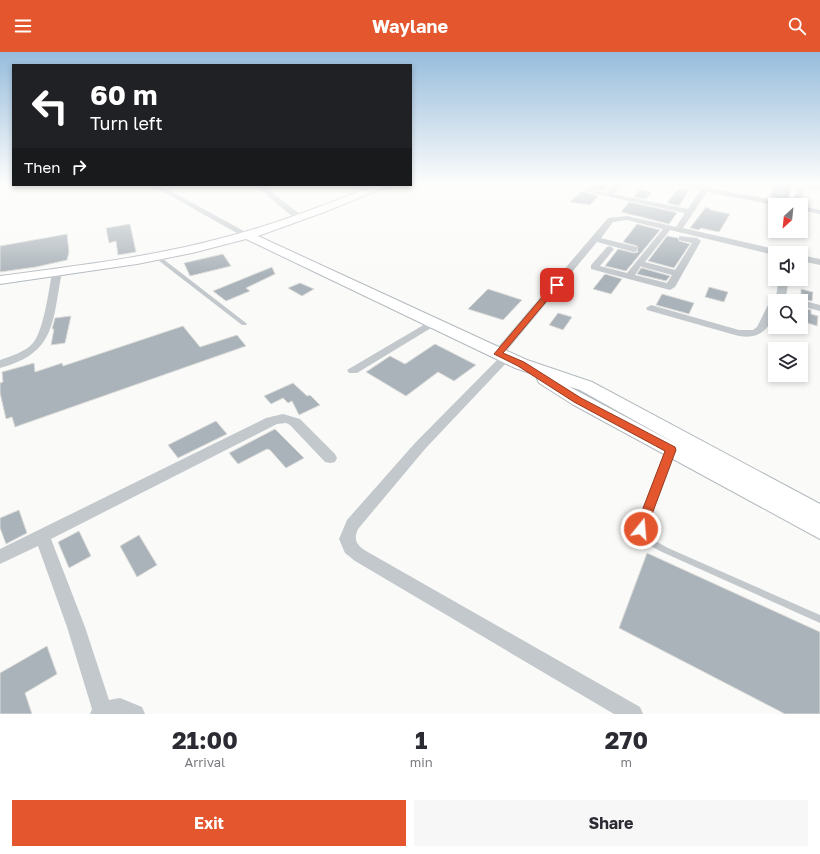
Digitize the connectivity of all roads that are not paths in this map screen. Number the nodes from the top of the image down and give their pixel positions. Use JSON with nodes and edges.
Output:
{"nodes":[{"id":1,"x":210,"y":215,"type":"edge"},
{"id":2,"x":295,"y":215,"type":"edge"},
{"id":3,"x":304,"y":215,"type":"edge"},
{"id":4,"x":688,"y":215,"type":"edge"},
{"id":5,"x":298,"y":217,"type":"junction"},
{"id":6,"x":678,"y":230,"type":"junction"},
{"id":7,"x":665,"y":232,"type":"junction"},
{"id":8,"x":247,"y":235,"type":"junction"},
{"id":9,"x":596,"y":239,"type":"junction"},
{"id":10,"x":634,"y":248,"type":"dead end"},
{"id":11,"x":610,"y":249,"type":"dead end"},
{"id":12,"x":768,"y":250,"type":"edge"},
{"id":13,"x":156,"y":256,"type":"junction"},
{"id":14,"x":808,"y":259,"type":"edge"},
{"id":15,"x":820,"y":262,"type":"edge"},
{"id":16,"x":645,"y":265,"type":"junction"},
{"id":17,"x":57,"y":272,"type":"junction"},
{"id":18,"x":678,"y":274,"type":"junction"},
{"id":19,"x":632,"y":277,"type":"junction"},
{"id":20,"x":0,"y":280,"type":"edge"},
{"id":21,"x":808,"y":305,"type":"edge"},
{"id":22,"x":651,"y":308,"type":"dead end"},
{"id":23,"x":820,"y":308,"type":"edge"},
{"id":24,"x":768,"y":316,"type":"edge"},
{"id":25,"x":432,"y":323,"type":"junction"},
{"id":26,"x":244,"y":324,"type":"dead end"},
{"id":27,"x":508,"y":358,"type":"junction"},
{"id":28,"x":0,"y":364,"type":"edge"},
{"id":29,"x":353,"y":370,"type":"dead end"},
{"id":30,"x":671,"y":450,"type":"junction"},
{"id":31,"x":330,"y":458,"type":"dead end"},
{"id":32,"x":820,"y":514,"type":"edge"},
{"id":33,"x":820,"y":530,"type":"edge"},
{"id":34,"x":42,"y":536,"type":"junction"},
{"id":35,"x":0,"y":557,"type":"edge"},
{"id":36,"x":820,"y":619,"type":"edge"},
{"id":37,"x":101,"y":713,"type":"edge"},
{"id":38,"x":134,"y":714,"type":"edge"},
{"id":39,"x":633,"y":714,"type":"edge"}],
"edges":[{"from":1,"to":8,"type":"street"},
{"from":2,"to":5,"type":"street"},
{"from":3,"to":5,"type":"street"},
{"from":4,"to":6,"type":"street"},
{"from":5,"to":8,"type":"street"},
{"from":6,"to":7,"type":"street"},
{"from":6,"to":12,"type":"street"},
{"from":7,"to":9,"type":"street"},
{"from":7,"to":16,"type":"street"},
{"from":7,"to":18,"type":"street"},
{"from":7,"to":19,"type":"street"},
{"from":8,"to":13,"type":"street"},
{"from":8,"to":25,"type":"street"},
{"from":9,"to":10,"type":"street"},
{"from":9,"to":27,"type":"street"},
{"from":11,"to":19,"type":"street"},
{"from":13,"to":17,"type":"street"},
{"from":13,"to":26,"type":"lane"},
{"from":14,"to":15,"type":"street"},
{"from":16,"to":18,"type":"street"},
{"from":16,"to":19,"type":"street"},
{"from":17,"to":20,"type":"street"},
{"from":17,"to":28,"type":"street"},
{"from":18,"to":19,"type":"street"},
{"from":21,"to":23,"type":"street"},
{"from":22,"to":24,"type":"street"},
{"from":25,"to":27,"type":"street"},
{"from":25,"to":29,"type":"street"},
{"from":27,"to":30,"type":"street"},
{"from":27,"to":32,"type":"street"},
{"from":27,"to":39,"type":"street"},
{"from":30,"to":33,"type":"street"},
{"from":30,"to":36,"type":"lane"},
{"from":31,"to":34,"type":"street"},
{"from":34,"to":35,"type":"street"},
{"from":34,"to":37,"type":"street"},
{"from":37,"to":38,"type":"street"}]}
